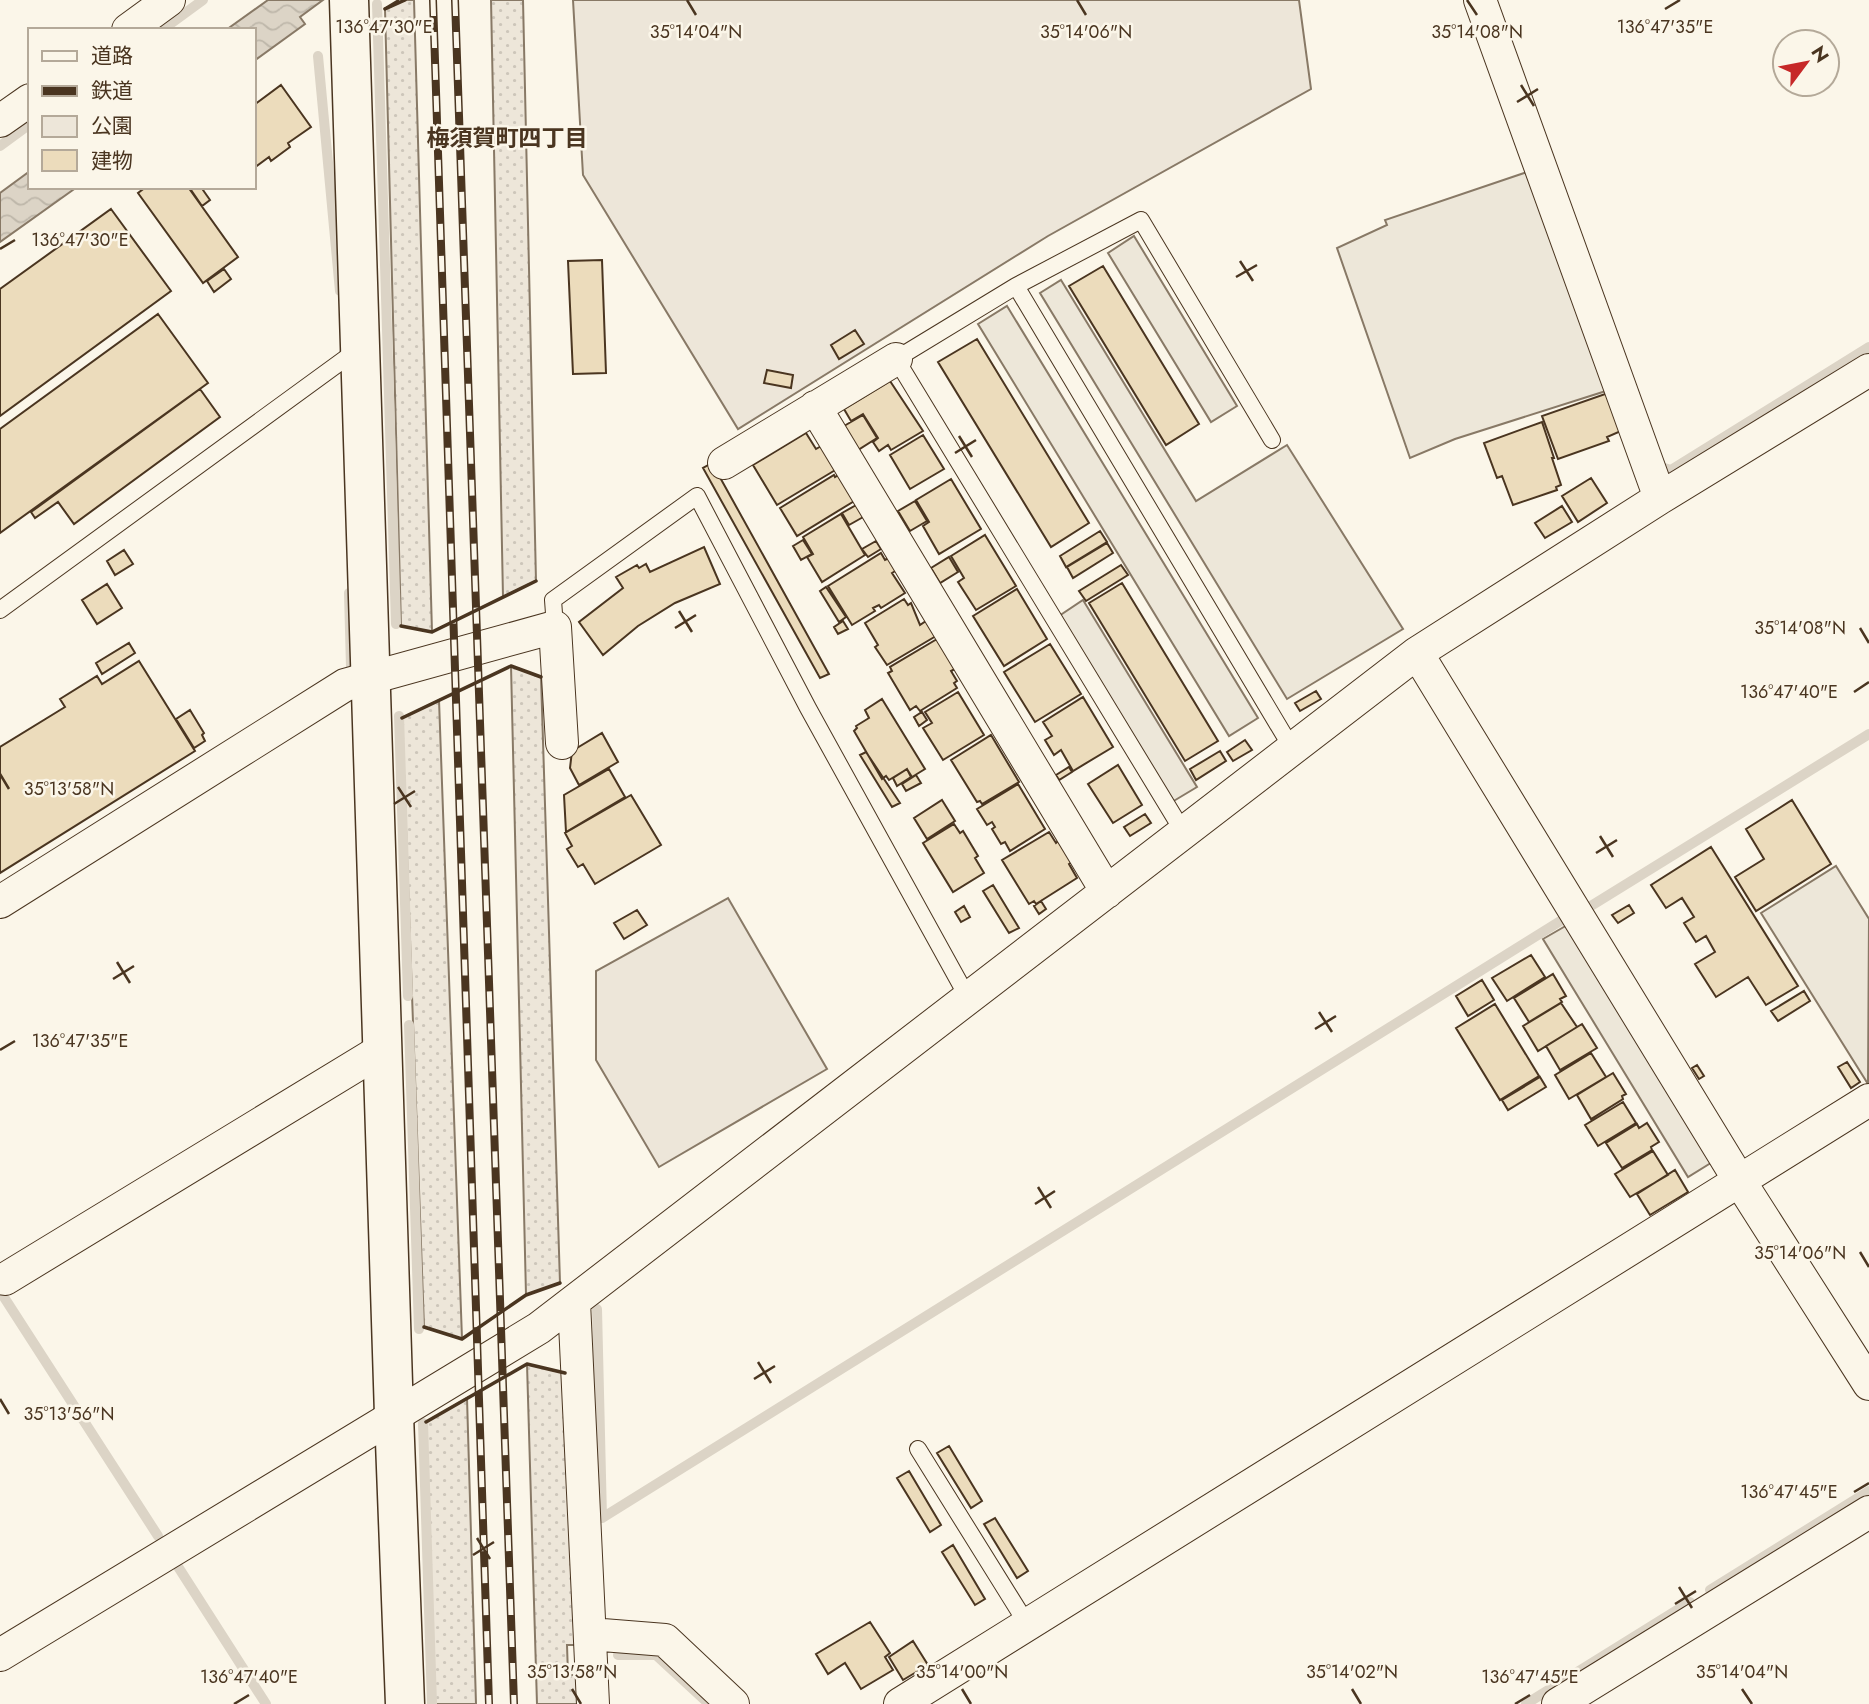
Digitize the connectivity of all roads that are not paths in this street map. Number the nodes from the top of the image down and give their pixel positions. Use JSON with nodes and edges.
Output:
{"nodes":[{"id":1,"x":169,"y":0,"type":"edge"},
{"id":2,"x":1480,"y":0,"type":"edge"},
{"id":3,"x":349,"y":4,"type":"edge"},
{"id":4,"x":131,"y":28,"type":"edge"},
{"id":5,"x":28,"y":101,"type":"edge"},
{"id":6,"x":0,"y":121,"type":"edge"},
{"id":7,"x":1016,"y":286,"type":"junction"},
{"id":8,"x":360,"y":347,"type":"junction"},
{"id":9,"x":896,"y":359,"type":"junction"},
{"id":10,"x":1869,"y":370,"type":"edge"},
{"id":11,"x":816,"y":407,"type":"junction"},
{"id":12,"x":1272,"y":440,"type":"dead end"},
{"id":13,"x":724,"y":463,"type":"dead end"},
{"id":14,"x":1660,"y":498,"type":"junction"},
{"id":15,"x":0,"y":610,"type":"edge"},
{"id":16,"x":555,"y":627,"type":"junction"},
{"id":17,"x":1417,"y":653,"type":"junction"},
{"id":18,"x":371,"y":679,"type":"junction"},
{"id":19,"x":562,"y":743,"type":"dead end"},
{"id":20,"x":1293,"y":750,"type":"junction"},
{"id":21,"x":1184,"y":833,"type":"junction"},
{"id":22,"x":1107,"y":892,"type":"junction"},
{"id":23,"x":0,"y":902,"type":"edge"},
{"id":24,"x":968,"y":998,"type":"junction"},
{"id":25,"x":383,"y":1049,"type":"junction"},
{"id":26,"x":1869,"y":1100,"type":"edge"},
{"id":27,"x":1739,"y":1180,"type":"junction"},
{"id":28,"x":5,"y":1279,"type":"dead end"},
{"id":29,"x":574,"y":1302,"type":"junction"},
{"id":30,"x":1869,"y":1384,"type":"edge"},
{"id":31,"x":394,"y":1415,"type":"junction"},
{"id":32,"x":918,"y":1449,"type":"dead end"},
{"id":33,"x":1869,"y":1512,"type":"edge"},
{"id":34,"x":1027,"y":1624,"type":"junction"},
{"id":35,"x":590,"y":1634,"type":"junction"},
{"id":36,"x":0,"y":1655,"type":"edge"},
{"id":37,"x":405,"y":1704,"type":"edge"},
{"id":38,"x":593,"y":1704,"type":"edge"},
{"id":39,"x":733,"y":1704,"type":"edge"},
{"id":40,"x":900,"y":1704,"type":"edge"},
{"id":41,"x":1558,"y":1704,"type":"edge"}],
"edges":[{"from":1,"to":4,"type":"street"},
{"from":2,"to":14,"type":"street"},
{"from":3,"to":8,"type":"street"},
{"from":5,"to":6,"type":"street"},
{"from":7,"to":9,"type":"lane"},
{"from":7,"to":12,"type":"lane"},
{"from":7,"to":20,"type":"lane"},
{"from":8,"to":15,"type":"lane"},
{"from":8,"to":18,"type":"street"},
{"from":9,"to":11,"type":"street"},
{"from":9,"to":21,"type":"lane"},
{"from":10,"to":14,"type":"street"},
{"from":11,"to":13,"type":"street"},
{"from":11,"to":22,"type":"street"},
{"from":14,"to":17,"type":"street"},
{"from":16,"to":18,"type":"street"},
{"from":16,"to":19,"type":"street"},
{"from":16,"to":24,"type":"lane"},
{"from":17,"to":20,"type":"street"},
{"from":17,"to":27,"type":"street"},
{"from":18,"to":23,"type":"street"},
{"from":18,"to":25,"type":"street"},
{"from":20,"to":21,"type":"street"},
{"from":21,"to":22,"type":"street"},
{"from":22,"to":24,"type":"street"},
{"from":24,"to":29,"type":"street"},
{"from":25,"to":28,"type":"street"},
{"from":25,"to":31,"type":"street"},
{"from":26,"to":27,"type":"street"},
{"from":27,"to":30,"type":"street"},
{"from":27,"to":34,"type":"street"},
{"from":29,"to":31,"type":"street"},
{"from":29,"to":35,"type":"street"},
{"from":31,"to":36,"type":"street"},
{"from":31,"to":37,"type":"street"},
{"from":32,"to":34,"type":"lane"},
{"from":33,"to":41,"type":"street"},
{"from":34,"to":40,"type":"street"},
{"from":35,"to":38,"type":"street"},
{"from":35,"to":39,"type":"street"}]}
